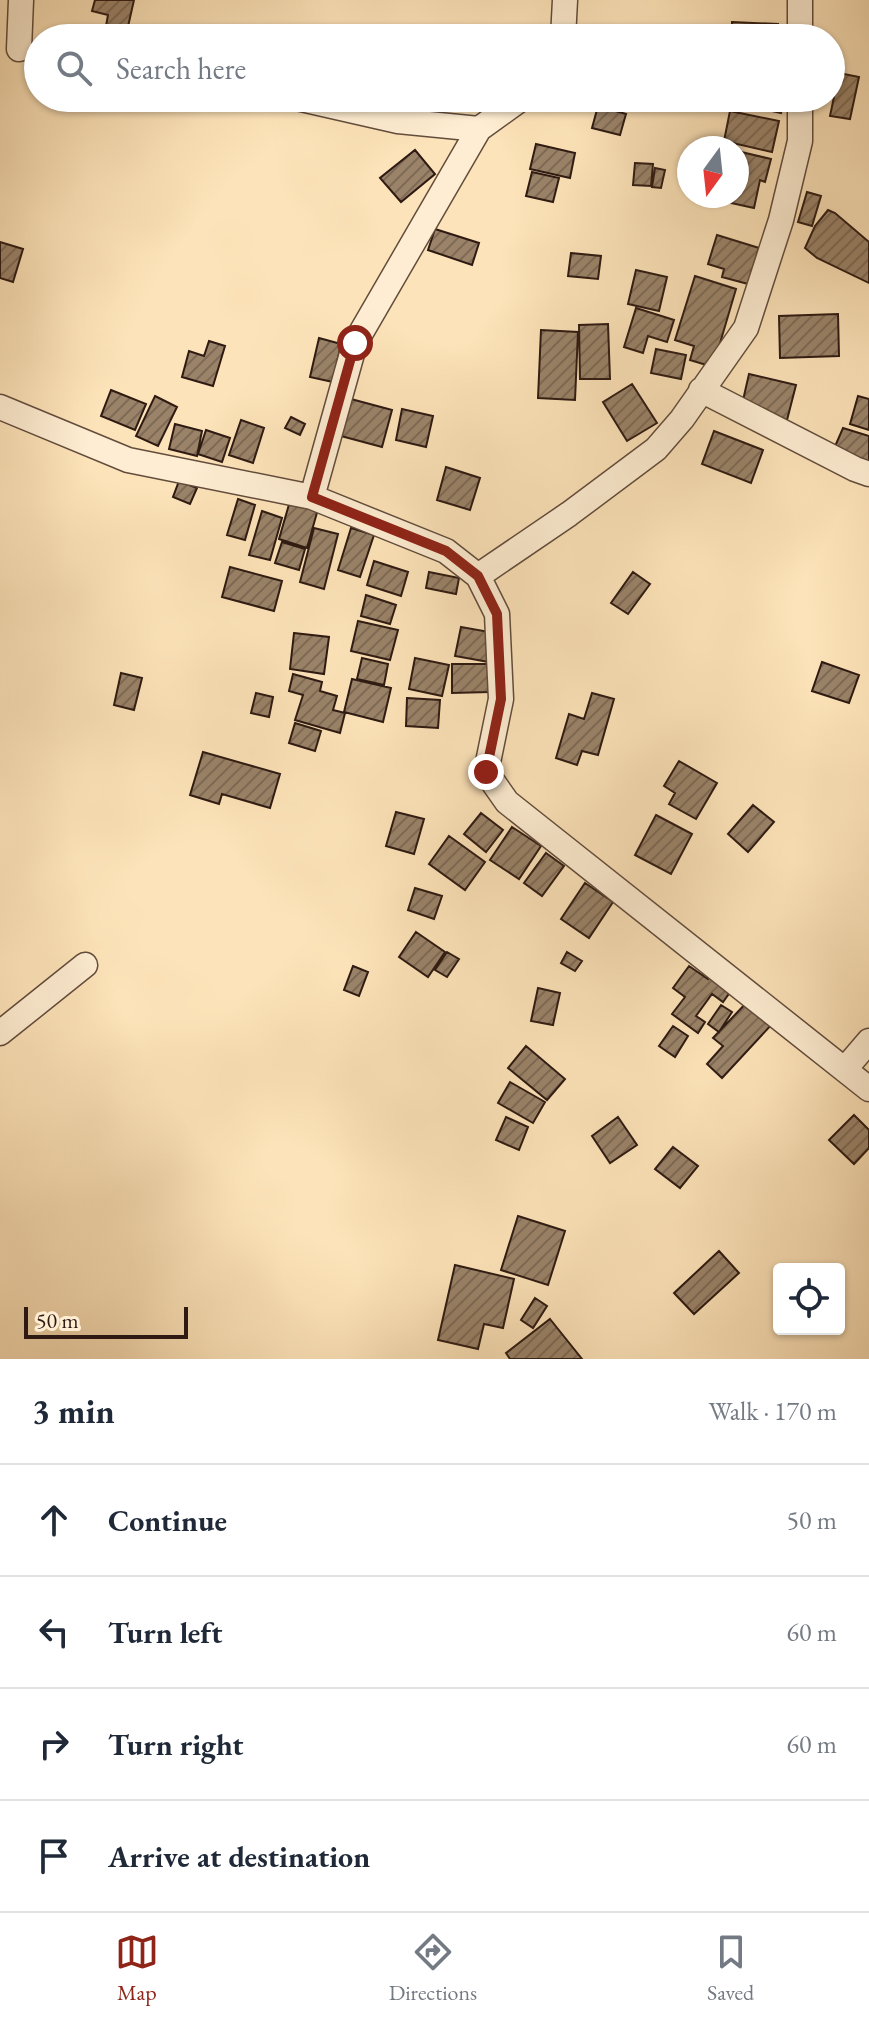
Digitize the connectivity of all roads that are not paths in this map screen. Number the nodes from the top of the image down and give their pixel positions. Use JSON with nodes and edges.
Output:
{"nodes":[{"id":1,"x":21,"y":0,"type":"edge"},
{"id":2,"x":565,"y":0,"type":"edge"},
{"id":3,"x":800,"y":0,"type":"edge"},
{"id":4,"x":564,"y":24,"type":"edge"},
{"id":5,"x":800,"y":24,"type":"edge"},
{"id":6,"x":19,"y":49,"type":"edge"},
{"id":7,"x":358,"y":112,"type":"edge"},
{"id":8,"x":503,"y":112,"type":"edge"},
{"id":9,"x":800,"y":112,"type":"edge"},
{"id":10,"x":479,"y":129,"type":"junction"},
{"id":11,"x":701,"y":390,"type":"junction"},
{"id":12,"x":0,"y":407,"type":"edge"},
{"id":13,"x":869,"y":474,"type":"edge"},
{"id":14,"x":312,"y":497,"type":"junction"},
{"id":15,"x":478,"y":576,"type":"junction"},
{"id":16,"x":85,"y":965,"type":"dead end"},
{"id":17,"x":0,"y":1033,"type":"edge"},
{"id":18,"x":869,"y":1041,"type":"edge"},
{"id":19,"x":845,"y":1069,"type":"junction"},
{"id":20,"x":869,"y":1089,"type":"edge"}],
"edges":[{"from":1,"to":6,"type":"street"},
{"from":2,"to":4,"type":"street"},
{"from":3,"to":5,"type":"street"},
{"from":7,"to":10,"type":"street"},
{"from":8,"to":10,"type":"street"},
{"from":9,"to":11,"type":"street"},
{"from":10,"to":14,"type":"street"},
{"from":11,"to":13,"type":"street"},
{"from":11,"to":15,"type":"street"},
{"from":12,"to":14,"type":"street"},
{"from":14,"to":15,"type":"street"},
{"from":15,"to":19,"type":"street"},
{"from":16,"to":17,"type":"street"},
{"from":18,"to":19,"type":"street"},
{"from":19,"to":20,"type":"street"}]}
